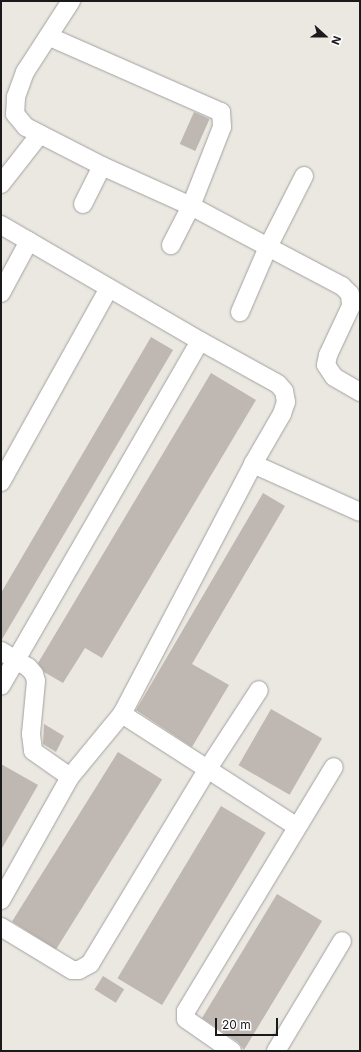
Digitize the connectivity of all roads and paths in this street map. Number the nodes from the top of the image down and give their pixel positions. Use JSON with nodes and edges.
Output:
{"nodes":[{"id":1,"x":71,"y":1,"type":"edge"},
{"id":2,"x":50,"y":37,"type":"junction"},
{"id":3,"x":40,"y":134,"type":"junction"},
{"id":4,"x":102,"y":166,"type":"junction"},
{"id":5,"x":304,"y":176,"type":"dead end"},
{"id":6,"x":1,"y":184,"type":"edge"},
{"id":7,"x":83,"y":204,"type":"dead end"},
{"id":8,"x":191,"y":206,"type":"junction"},
{"id":9,"x":1,"y":225,"type":"edge"},
{"id":10,"x":29,"y":241,"type":"junction"},
{"id":11,"x":171,"y":245,"type":"dead end"},
{"id":12,"x":268,"y":247,"type":"junction"},
{"id":13,"x":109,"y":288,"type":"junction"},
{"id":14,"x":1,"y":293,"type":"edge"},
{"id":15,"x":240,"y":312,"type":"dead end"},
{"id":16,"x":200,"y":341,"type":"junction"},
{"id":17,"x":360,"y":392,"type":"edge"},
{"id":18,"x":252,"y":464,"type":"junction"},
{"id":19,"x":1,"y":482,"type":"edge"},
{"id":20,"x":360,"y":512,"type":"edge"},
{"id":21,"x":1,"y":651,"type":"edge"},
{"id":22,"x":16,"y":660,"type":"junction"},
{"id":23,"x":1,"y":686,"type":"edge"},
{"id":24,"x":259,"y":690,"type":"dead end"},
{"id":25,"x":122,"y":714,"type":"junction"},
{"id":26,"x":334,"y":767,"type":"dead end"},
{"id":27,"x":207,"y":770,"type":"junction"},
{"id":28,"x":70,"y":777,"type":"junction"},
{"id":29,"x":296,"y":826,"type":"junction"},
{"id":30,"x":1,"y":900,"type":"edge"},
{"id":31,"x":1,"y":927,"type":"edge"},
{"id":32,"x":342,"y":941,"type":"dead end"},
{"id":33,"x":232,"y":1051,"type":"edge"},
{"id":34,"x":276,"y":1051,"type":"edge"}],
"edges":[{"from":1,"to":2,"type":"street"},
{"from":2,"to":3,"type":"street"},
{"from":2,"to":8,"type":"street"},
{"from":3,"to":4,"type":"street"},
{"from":3,"to":6,"type":"street"},
{"from":4,"to":7,"type":"street"},
{"from":4,"to":8,"type":"street"},
{"from":5,"to":12,"type":"street"},
{"from":8,"to":11,"type":"street"},
{"from":8,"to":12,"type":"street"},
{"from":9,"to":10,"type":"street"},
{"from":10,"to":13,"type":"street"},
{"from":10,"to":14,"type":"street"},
{"from":12,"to":15,"type":"street"},
{"from":12,"to":17,"type":"street"},
{"from":13,"to":16,"type":"street"},
{"from":13,"to":19,"type":"street"},
{"from":16,"to":18,"type":"street"},
{"from":16,"to":22,"type":"street"},
{"from":18,"to":20,"type":"street"},
{"from":18,"to":25,"type":"street"},
{"from":21,"to":22,"type":"street"},
{"from":22,"to":23,"type":"street"},
{"from":22,"to":28,"type":"street"},
{"from":24,"to":27,"type":"street"},
{"from":25,"to":27,"type":"street"},
{"from":25,"to":28,"type":"street"},
{"from":26,"to":29,"type":"street"},
{"from":27,"to":29,"type":"street"},
{"from":27,"to":31,"type":"street"},
{"from":28,"to":30,"type":"street"},
{"from":29,"to":33,"type":"street"},
{"from":32,"to":34,"type":"street"}]}
